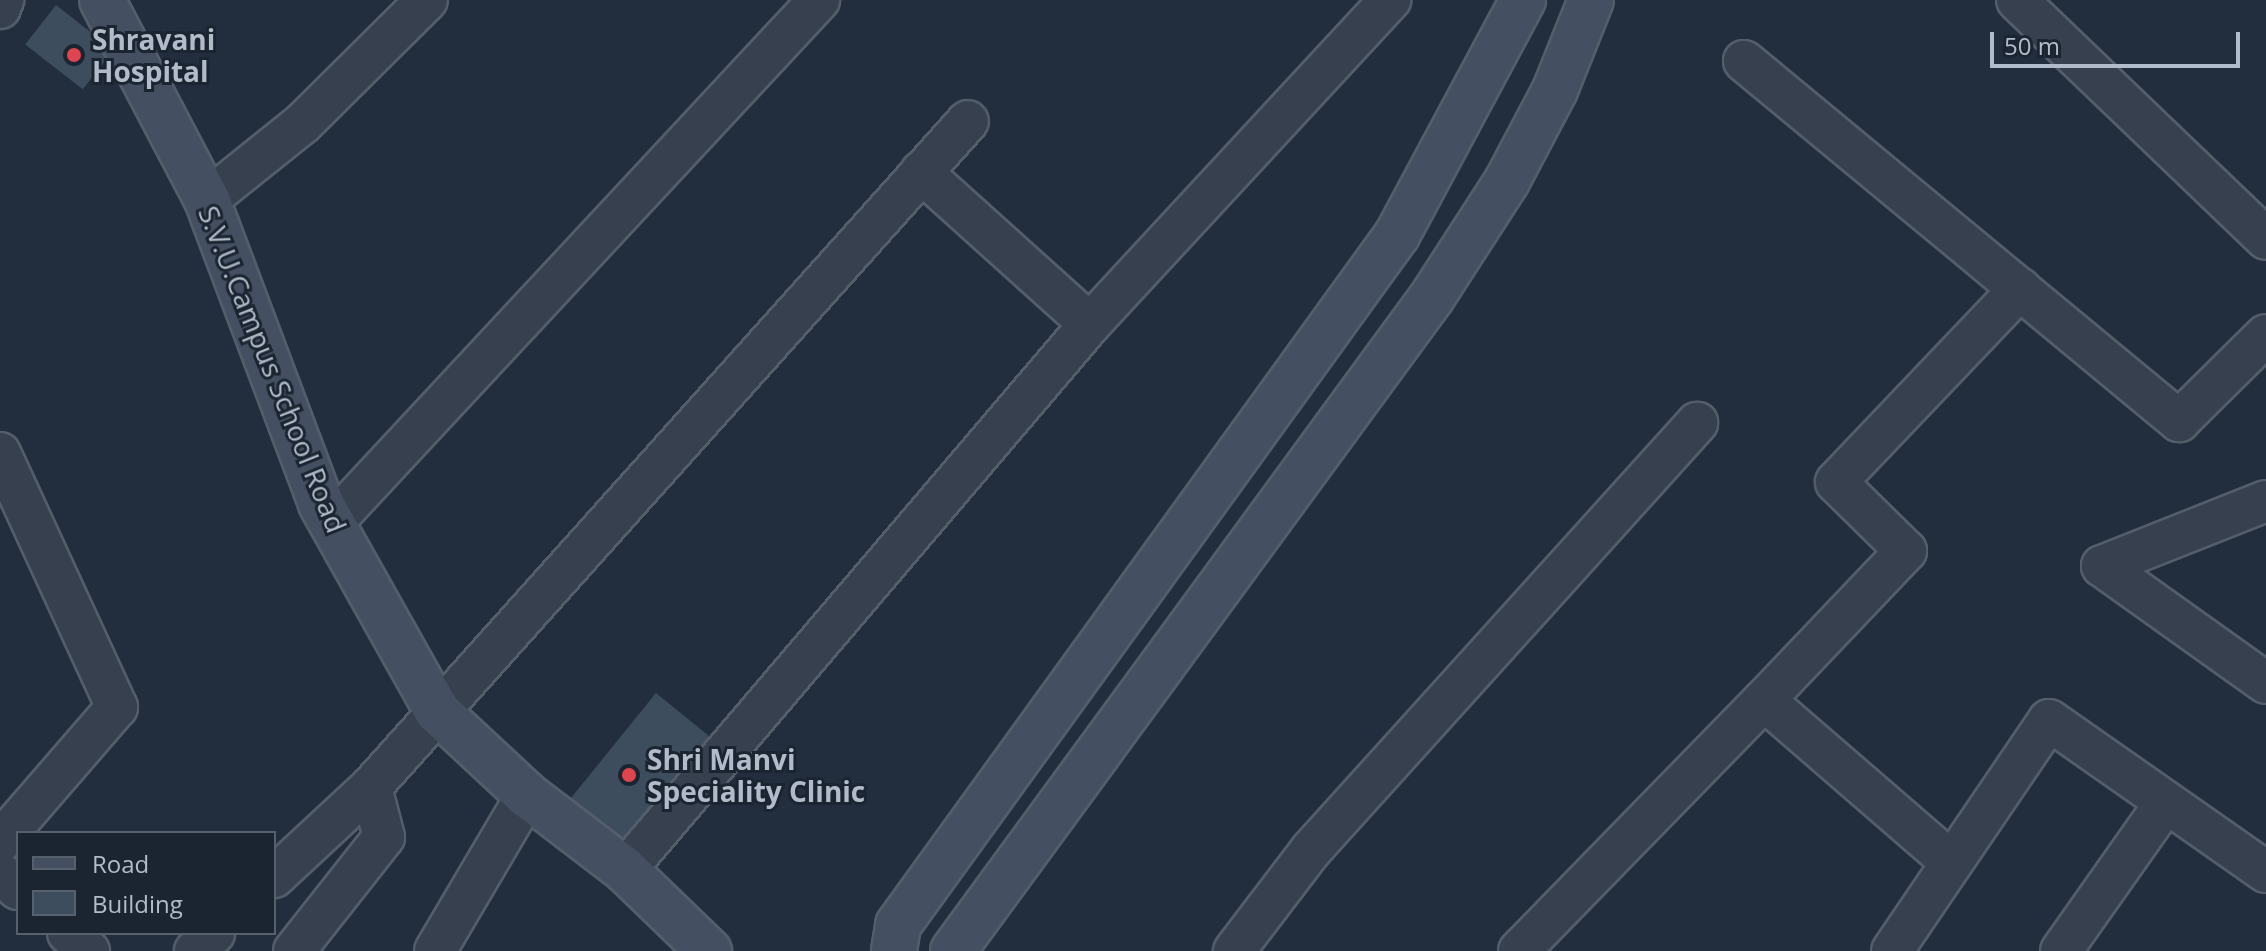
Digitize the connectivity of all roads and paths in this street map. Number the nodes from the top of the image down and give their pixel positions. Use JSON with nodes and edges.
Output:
{"nodes":[{"id":1,"x":3,"y":0,"type":"edge"},
{"id":2,"x":102,"y":0,"type":"edge"},
{"id":3,"x":427,"y":0,"type":"edge"},
{"id":4,"x":819,"y":0,"type":"edge"},
{"id":5,"x":1390,"y":0,"type":"edge"},
{"id":6,"x":1523,"y":0,"type":"edge"},
{"id":7,"x":1591,"y":0,"type":"edge"},
{"id":8,"x":2017,"y":0,"type":"edge"},
{"id":9,"x":0,"y":8,"type":"edge"},
{"id":10,"x":1744,"y":61,"type":"dead end"},
{"id":11,"x":968,"y":121,"type":"dead end"},
{"id":12,"x":921,"y":172,"type":"junction"},
{"id":13,"x":207,"y":200,"type":"junction"},
{"id":14,"x":2266,"y":239,"type":"edge"},
{"id":15,"x":2020,"y":289,"type":"junction"},
{"id":16,"x":1090,"y":324,"type":"junction"},
{"id":17,"x":2266,"y":335,"type":"edge"},
{"id":18,"x":1697,"y":423,"type":"dead end"},
{"id":19,"x":0,"y":453,"type":"edge"},
{"id":20,"x":2266,"y":501,"type":"edge"},
{"id":21,"x":332,"y":523,"type":"junction"},
{"id":22,"x":2266,"y":683,"type":"edge"},
{"id":23,"x":1764,"y":700,"type":"junction"},
{"id":24,"x":437,"y":711,"type":"junction"},
{"id":25,"x":371,"y":787,"type":"junction"},
{"id":26,"x":527,"y":795,"type":"junction"},
{"id":27,"x":2164,"y":805,"type":"junction"},
{"id":28,"x":0,"y":842,"type":"edge"},
{"id":29,"x":1951,"y":862,"type":"junction"},
{"id":30,"x":625,"y":870,"type":"junction"},
{"id":31,"x":2266,"y":872,"type":"edge"},
{"id":32,"x":0,"y":873,"type":"edge"},
{"id":33,"x":276,"y":875,"type":"edge"},
{"id":34,"x":16,"y":887,"type":"edge"},
{"id":35,"x":70,"y":935,"type":"edge"},
{"id":36,"x":212,"y":935,"type":"edge"},
{"id":37,"x":89,"y":951,"type":"edge"},
{"id":38,"x":195,"y":951,"type":"edge"},
{"id":39,"x":294,"y":951,"type":"edge"},
{"id":40,"x":435,"y":951,"type":"edge"},
{"id":41,"x":709,"y":951,"type":"edge"},
{"id":42,"x":894,"y":951,"type":"edge"},
{"id":43,"x":953,"y":951,"type":"edge"},
{"id":44,"x":1234,"y":951,"type":"edge"},
{"id":45,"x":1519,"y":951,"type":"edge"},
{"id":46,"x":1892,"y":951,"type":"edge"},
{"id":47,"x":2061,"y":951,"type":"edge"}],
"edges":[{"from":1,"to":9,"type":"street"},
{"from":2,"to":13,"type":"street","name":"S.V.U.Campus School Road"},
{"from":3,"to":13,"type":"street"},
{"from":4,"to":21,"type":"street"},
{"from":5,"to":16,"type":"street"},
{"from":6,"to":42,"type":"street"},
{"from":7,"to":43,"type":"street"},
{"from":8,"to":14,"type":"street"},
{"from":10,"to":15,"type":"street"},
{"from":11,"to":12,"type":"street"},
{"from":12,"to":16,"type":"street"},
{"from":12,"to":24,"type":"street"},
{"from":13,"to":21,"type":"street","name":"S.V.U.Campus School Road"},
{"from":15,"to":17,"type":"street"},
{"from":15,"to":23,"type":"street"},
{"from":16,"to":30,"type":"street"},
{"from":18,"to":44,"type":"street"},
{"from":19,"to":28,"type":"street"},
{"from":20,"to":22,"type":"street"},
{"from":21,"to":24,"type":"street","name":"S.V.U.Campus School Road"},
{"from":23,"to":29,"type":"street"},
{"from":23,"to":45,"type":"street"},
{"from":24,"to":25,"type":"street"},
{"from":24,"to":26,"type":"street","name":"S.V.U.Campus School Road"},
{"from":25,"to":33,"type":"street"},
{"from":25,"to":39,"type":"street"},
{"from":26,"to":30,"type":"street","name":"S.V.U.Campus School Road"},
{"from":26,"to":40,"type":"street"},
{"from":27,"to":29,"type":"street"},
{"from":27,"to":31,"type":"street"},
{"from":27,"to":47,"type":"street"},
{"from":29,"to":46,"type":"street"},
{"from":30,"to":41,"type":"street","name":"S.V.U.Campus School Road"},
{"from":32,"to":34,"type":"street"},
{"from":35,"to":37,"type":"street"},
{"from":36,"to":38,"type":"street"}]}
